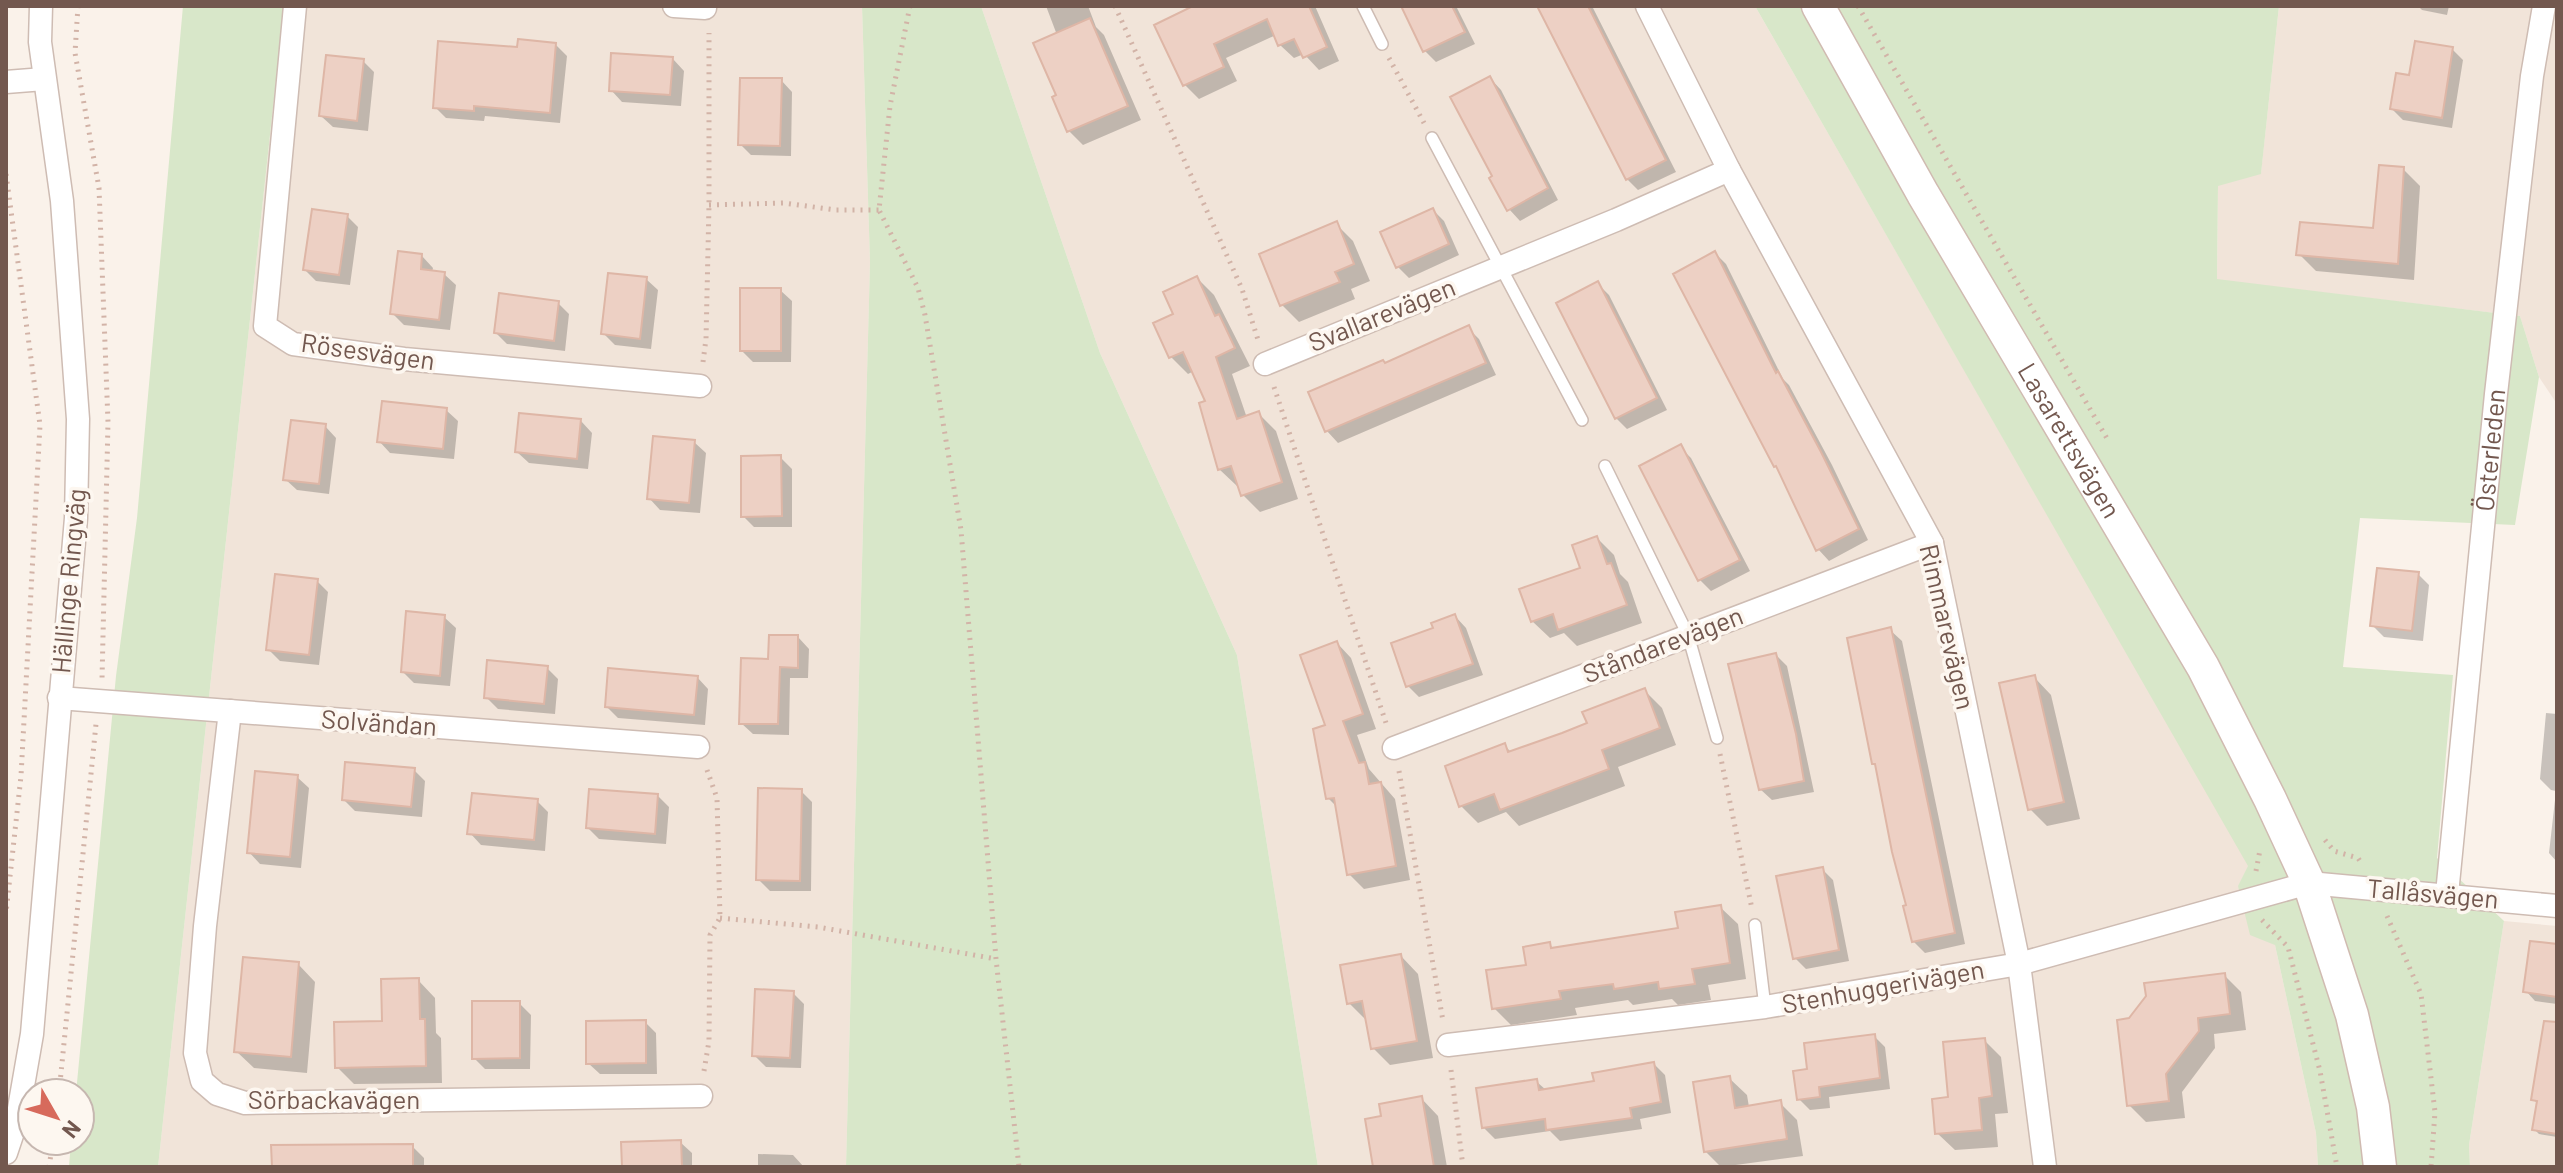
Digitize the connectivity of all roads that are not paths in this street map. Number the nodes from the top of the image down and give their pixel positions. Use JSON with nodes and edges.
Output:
{"nodes":[{"id":1,"x":41,"y":6,"type":"edge"},
{"id":2,"x":295,"y":6,"type":"edge"},
{"id":3,"x":674,"y":6,"type":"edge"},
{"id":4,"x":1363,"y":6,"type":"edge"},
{"id":5,"x":1647,"y":6,"type":"edge"},
{"id":6,"x":1818,"y":6,"type":"edge"},
{"id":7,"x":2544,"y":6,"type":"edge"},
{"id":8,"x":705,"y":8,"type":"road end"},
{"id":9,"x":1382,"y":44,"type":"road end"},
{"id":10,"x":44,"y":79,"type":"junction"},
{"id":11,"x":6,"y":82,"type":"edge"},
{"id":12,"x":1432,"y":138,"type":"road end"},
{"id":13,"x":1729,"y":170,"type":"junction"},
{"id":14,"x":1500,"y":267,"type":"junction"},
{"id":15,"x":1265,"y":364,"type":"road end"},
{"id":16,"x":700,"y":386,"type":"road end"},
{"id":17,"x":1582,"y":420,"type":"dead end"},
{"id":18,"x":1605,"y":466,"type":"dead end"},
{"id":19,"x":1932,"y":543,"type":"junction"},
{"id":20,"x":1688,"y":635,"type":"junction"},
{"id":21,"x":59,"y":698,"type":"junction"},
{"id":22,"x":230,"y":711,"type":"junction"},
{"id":23,"x":1717,"y":738,"type":"road end"},
{"id":24,"x":698,"y":747,"type":"road end"},
{"id":25,"x":1394,"y":748,"type":"road end"},
{"id":26,"x":2309,"y":883,"type":"junction"},
{"id":27,"x":2447,"y":894,"type":"junction"},
{"id":28,"x":2557,"y":906,"type":"edge"},
{"id":29,"x":1755,"y":925,"type":"road end"},
{"id":30,"x":2019,"y":964,"type":"junction"},
{"id":31,"x":1765,"y":1007,"type":"junction"},
{"id":32,"x":1448,"y":1045,"type":"road end"},
{"id":33,"x":701,"y":1096,"type":"road end"},
{"id":34,"x":6,"y":1153,"type":"edge"},
{"id":35,"x":2045,"y":1167,"type":"edge"},
{"id":36,"x":2380,"y":1167,"type":"edge"}],
"edges":[{"from":1,"to":10,"type":"street","name":"Hällinge Ringväg"},
{"from":2,"to":16,"type":"street","name":"Rösesvägen"},
{"from":3,"to":8,"type":"street"},
{"from":4,"to":9,"type":"lane"},
{"from":5,"to":13,"type":"street","name":"Rimmarevägen"},
{"from":6,"to":26,"type":"street","name":"Lasarettsvägen"},
{"from":7,"to":27,"type":"street","name":"Österleden"},
{"from":10,"to":11,"type":"street"},
{"from":10,"to":21,"type":"street","name":"Hällinge Ringväg"},
{"from":12,"to":14,"type":"lane"},
{"from":13,"to":14,"type":"street","name":"Svallarevägen"},
{"from":13,"to":19,"type":"street","name":"Rimmarevägen"},
{"from":14,"to":15,"type":"street","name":"Svallarevägen"},
{"from":14,"to":17,"type":"lane"},
{"from":18,"to":20,"type":"lane"},
{"from":19,"to":20,"type":"street","name":"Ståndarevägen"},
{"from":19,"to":30,"type":"street","name":"Rimmarevägen"},
{"from":20,"to":23,"type":"lane"},
{"from":20,"to":25,"type":"street","name":"Ståndarevägen"},
{"from":21,"to":22,"type":"street","name":"Solvändan"},
{"from":21,"to":34,"type":"street","name":"Hällinge Ringväg"},
{"from":22,"to":24,"type":"street","name":"Solvändan"},
{"from":22,"to":33,"type":"street","name":"Sörbackavägen"},
{"from":26,"to":27,"type":"street","name":"Tallåsvägen"},
{"from":26,"to":30,"type":"street","name":"Stenhuggerivägen"},
{"from":26,"to":36,"type":"street"},
{"from":27,"to":28,"type":"street","name":"Tallåsvägen"},
{"from":29,"to":31,"type":"lane"},
{"from":30,"to":31,"type":"street","name":"Stenhuggerivägen"},
{"from":30,"to":35,"type":"street","name":"Rimmarevägen"},
{"from":31,"to":32,"type":"street","name":"Stenhuggerivägen"}]}
